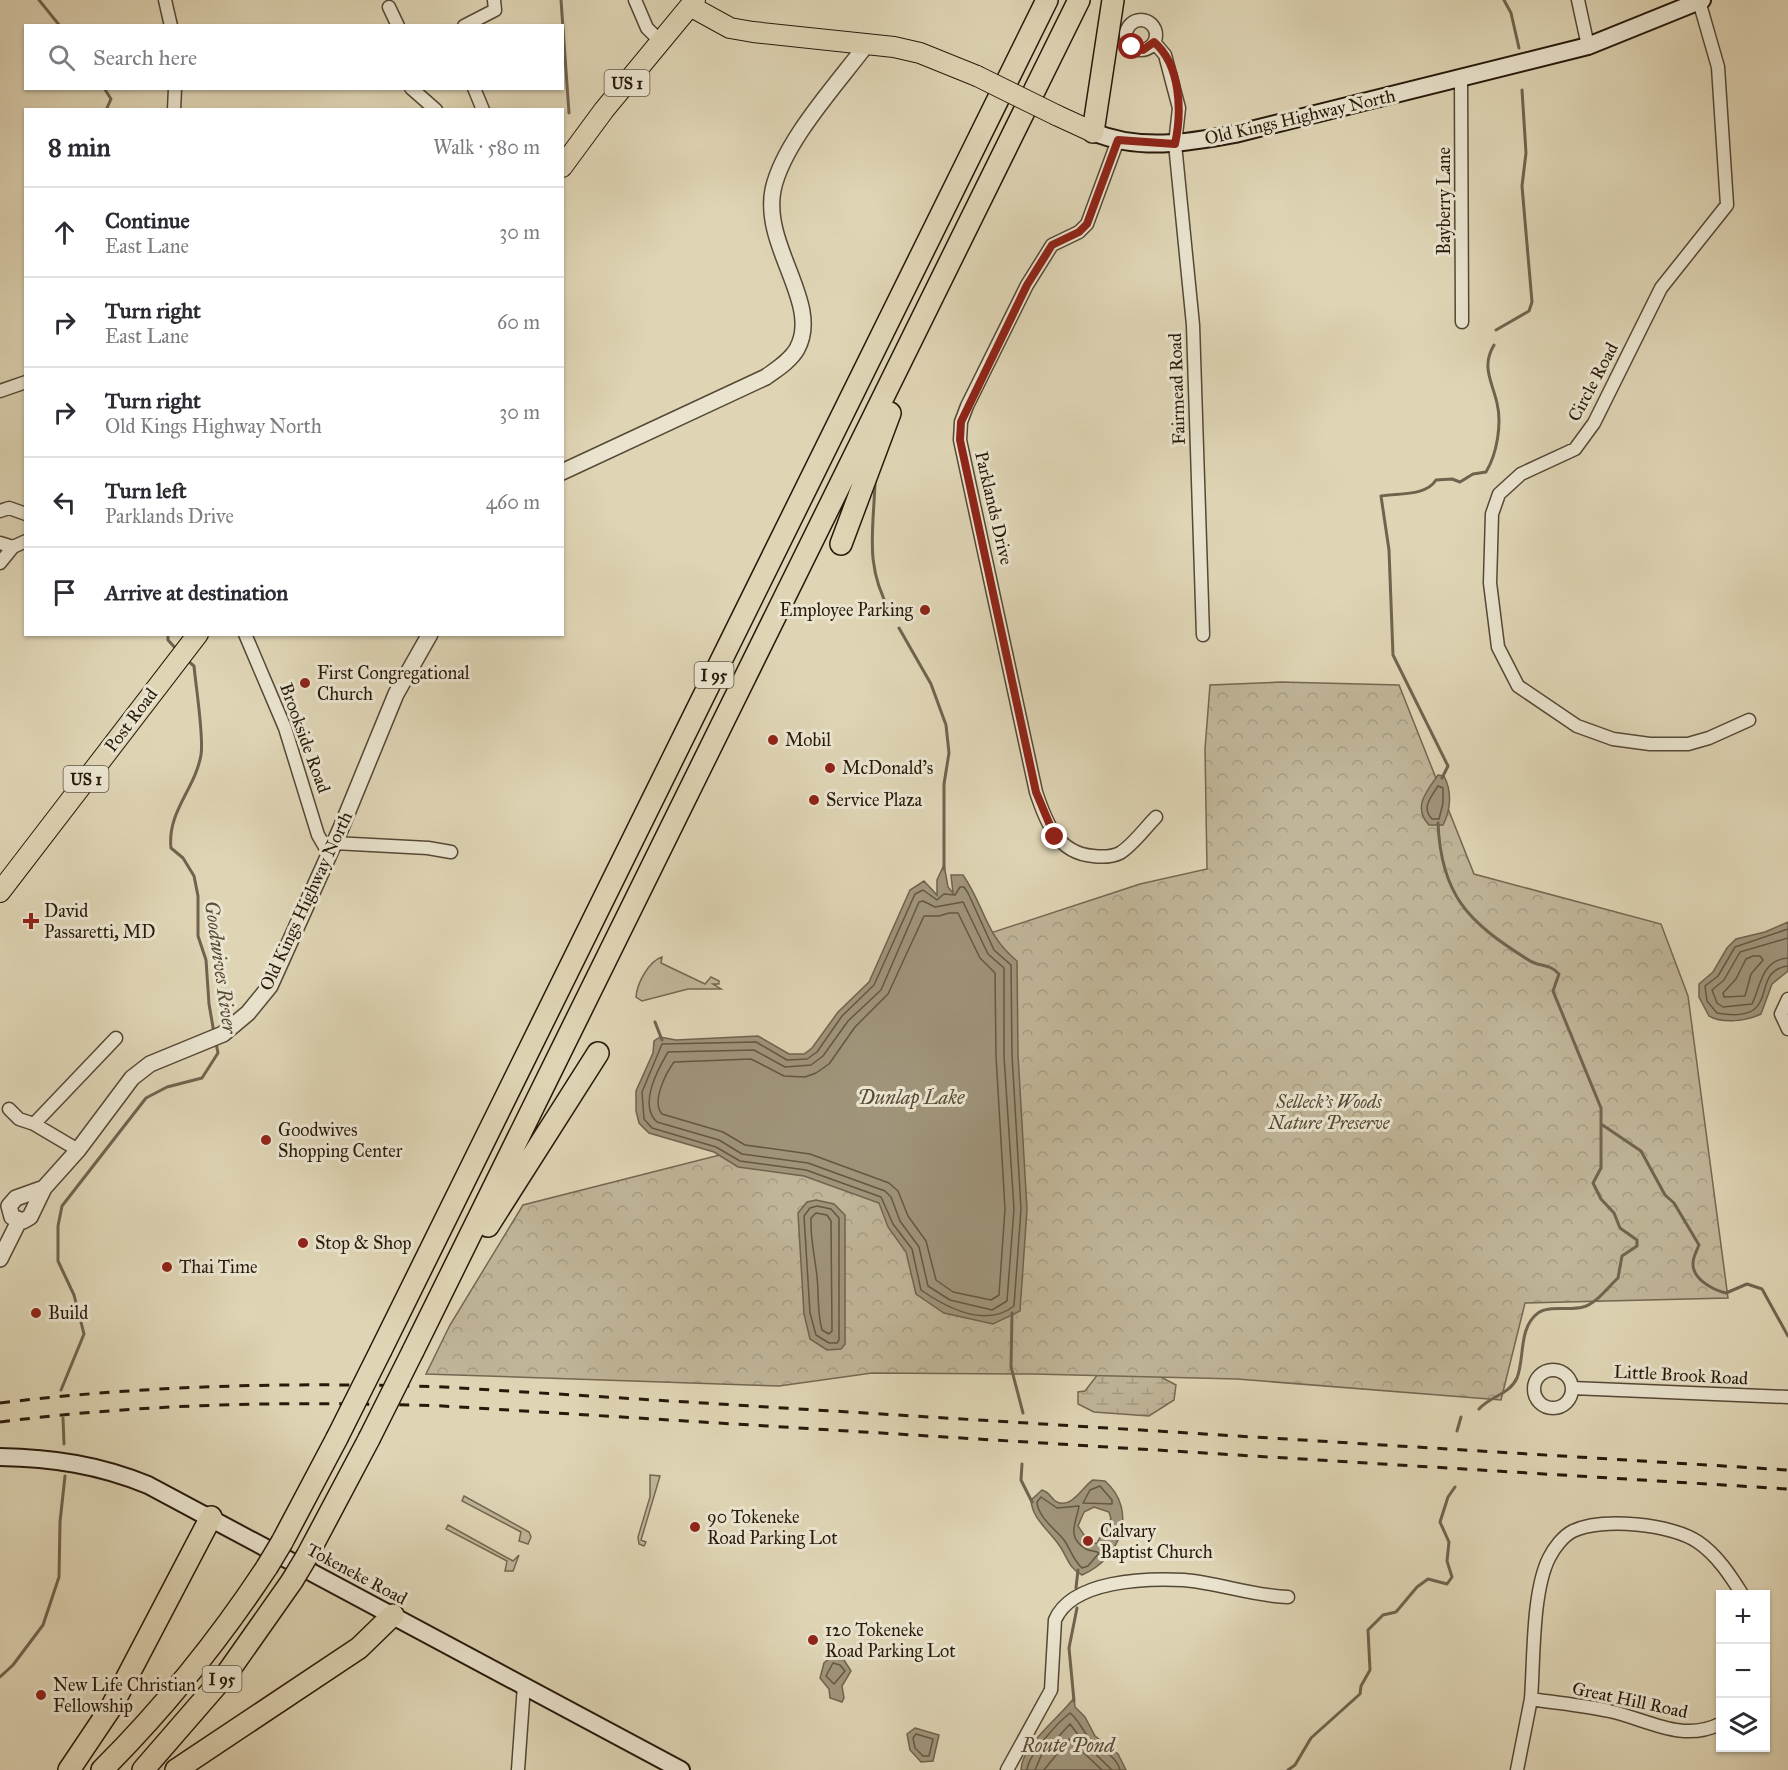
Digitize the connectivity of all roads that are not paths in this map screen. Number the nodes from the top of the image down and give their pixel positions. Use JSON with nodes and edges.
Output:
{"nodes":[{"id":1,"x":167,"y":0,"type":"edge"},
{"id":2,"x":494,"y":0,"type":"edge"},
{"id":3,"x":635,"y":0,"type":"edge"},
{"id":4,"x":1047,"y":0,"type":"edge"},
{"id":5,"x":1079,"y":0,"type":"edge"},
{"id":6,"x":1113,"y":0,"type":"edge"},
{"id":7,"x":1578,"y":0,"type":"edge"},
{"id":8,"x":1701,"y":1,"type":"edge"},
{"id":9,"x":692,"y":3,"type":"edge"},
{"id":10,"x":389,"y":7,"type":"dead end"},
{"id":11,"x":171,"y":24,"type":"edge"},
{"id":12,"x":397,"y":24,"type":"edge"},
{"id":13,"x":468,"y":24,"type":"edge"},
{"id":14,"x":661,"y":42,"type":"junction"},
{"id":15,"x":1154,"y":42,"type":"dead end"},
{"id":16,"x":867,"y":44,"type":"junction"},
{"id":17,"x":1588,"y":46,"type":"junction"},
{"id":18,"x":1461,"y":79,"type":"junction"},
{"id":19,"x":176,"y":90,"type":"edge"},
{"id":20,"x":413,"y":90,"type":"edge"},
{"id":21,"x":475,"y":90,"type":"edge"},
{"id":22,"x":174,"y":108,"type":"edge"},
{"id":23,"x":434,"y":108,"type":"edge"},
{"id":24,"x":482,"y":108,"type":"edge"},
{"id":25,"x":1093,"y":132,"type":"junction"},
{"id":26,"x":1118,"y":140,"type":"junction"},
{"id":27,"x":1175,"y":144,"type":"junction"},
{"id":28,"x":564,"y":164,"type":"edge"},
{"id":29,"x":975,"y":211,"type":"junction"},
{"id":30,"x":1462,"y":322,"type":"dead end"},
{"id":31,"x":24,"y":383,"type":"edge"},
{"id":32,"x":0,"y":391,"type":"edge"},
{"id":33,"x":564,"y":470,"type":"edge"},
{"id":34,"x":0,"y":511,"type":"edge"},
{"id":35,"x":24,"y":513,"type":"edge"},
{"id":36,"x":24,"y":542,"type":"edge"},
{"id":37,"x":0,"y":543,"type":"edge"},
{"id":38,"x":841,"y":544,"type":"dead end"},
{"id":39,"x":13,"y":547,"type":"junction"},
{"id":40,"x":0,"y":563,"type":"edge"},
{"id":41,"x":1203,"y":635,"type":"dead end"},
{"id":42,"x":246,"y":636,"type":"edge"},
{"id":43,"x":429,"y":636,"type":"edge"},
{"id":44,"x":194,"y":639,"type":"edge"},
{"id":45,"x":1749,"y":720,"type":"dead end"},
{"id":46,"x":1156,"y":817,"type":"dead end"},
{"id":47,"x":332,"y":849,"type":"junction"},
{"id":48,"x":451,"y":852,"type":"dead end"},
{"id":49,"x":0,"y":892,"type":"edge"},
{"id":50,"x":1788,"y":999,"type":"edge"},
{"id":51,"x":1788,"y":1029,"type":"edge"},
{"id":52,"x":116,"y":1038,"type":"dead end"},
{"id":53,"x":598,"y":1053,"type":"dead end"},
{"id":54,"x":9,"y":1109,"type":"dead end"},
{"id":55,"x":34,"y":1124,"type":"junction"},
{"id":56,"x":78,"y":1150,"type":"junction"},
{"id":57,"x":17,"y":1199,"type":"edge"},
{"id":58,"x":19,"y":1221,"type":"junction"},
{"id":59,"x":0,"y":1259,"type":"edge"},
{"id":60,"x":416,"y":1345,"type":"junction"},
{"id":61,"x":1572,"y":1388,"type":"dead end"},
{"id":62,"x":1788,"y":1398,"type":"edge"},
{"id":63,"x":0,"y":1457,"type":"edge"},
{"id":64,"x":211,"y":1517,"type":"junction"},
{"id":65,"x":1739,"y":1590,"type":"edge"},
{"id":66,"x":1288,"y":1597,"type":"dead end"},
{"id":67,"x":393,"y":1616,"type":"junction"},
{"id":68,"x":524,"y":1685,"type":"junction"},
{"id":69,"x":1530,"y":1699,"type":"junction"},
{"id":70,"x":1716,"y":1725,"type":"edge"},
{"id":71,"x":69,"y":1770,"type":"edge"},
{"id":72,"x":102,"y":1770,"type":"edge"},
{"id":73,"x":143,"y":1770,"type":"edge"},
{"id":74,"x":176,"y":1770,"type":"edge"},
{"id":75,"x":518,"y":1770,"type":"edge"},
{"id":76,"x":681,"y":1770,"type":"edge"},
{"id":77,"x":1007,"y":1770,"type":"edge"},
{"id":78,"x":1517,"y":1770,"type":"edge"}],
"edges":[{"from":1,"to":11,"type":"street"},
{"from":2,"to":13,"type":"street"},
{"from":3,"to":14,"type":"street"},
{"from":4,"to":72,"type":"highway","number":"I 95","bridge":true},
{"from":5,"to":29,"type":"highway","number":"I 95"},
{"from":6,"to":25,"type":"highway"},
{"from":7,"to":17,"type":"street"},
{"from":8,"to":17,"type":"main road","name":"Old Kings Highway North"},
{"from":8,"to":45,"type":"street","name":"Circle Road"},
{"from":9,"to":14,"type":"main road","number":"US 1"},
{"from":9,"to":16,"type":"main road","name":"Old Kings Highway North"},
{"from":10,"to":12,"type":"street"},
{"from":14,"to":28,"type":"main road","number":"US 1"},
{"from":15,"to":27,"type":"street","name":"Fairmead Road"},
{"from":16,"to":25,"type":"main road","name":"Old Kings Highway North","bridge":true},
{"from":16,"to":33,"type":"street"},
{"from":17,"to":18,"type":"main road","name":"Old Kings Highway North"},
{"from":18,"to":27,"type":"main road","name":"Old Kings Highway North"},
{"from":18,"to":30,"type":"street","name":"Bayberry Lane"},
{"from":19,"to":22,"type":"street"},
{"from":20,"to":23,"type":"street"},
{"from":21,"to":24,"type":"street"},
{"from":25,"to":26,"type":"main road","name":"Old Kings Highway North"},
{"from":26,"to":27,"type":"main road","name":"Old Kings Highway North"},
{"from":26,"to":46,"type":"street","name":"Parklands Drive"},
{"from":27,"to":41,"type":"street","name":"Fairmead Road"},
{"from":29,"to":38,"type":"highway"},
{"from":29,"to":60,"type":"highway","number":"I 95"},
{"from":31,"to":32,"type":"street"},
{"from":34,"to":35,"type":"street"},
{"from":36,"to":39,"type":"street"},
{"from":37,"to":39,"type":"street"},
{"from":39,"to":40,"type":"street"},
{"from":42,"to":47,"type":"street","name":"Brookside Road"},
{"from":43,"to":47,"type":"street","name":"Old Kings Highway North"},
{"from":44,"to":49,"type":"main road","name":"Post Road","number":"US 1"},
{"from":47,"to":48,"type":"street"},
{"from":47,"to":56,"type":"street","name":"Old Kings Highway North"},
{"from":50,"to":51,"type":"street"},
{"from":52,"to":55,"type":"street"},
{"from":53,"to":60,"type":"highway"},
{"from":54,"to":55,"type":"street"},
{"from":55,"to":56,"type":"street"},
{"from":56,"to":57,"type":"street","name":"Old Kings Highway North"},
{"from":57,"to":58,"type":"street"},
{"from":57,"to":58,"type":"street","name":"Old Kings Highway North"},
{"from":58,"to":59,"type":"street","name":"Old Kings Highway North"},
{"from":60,"to":73,"type":"highway","number":"I 95","bridge":true},
{"from":61,"to":62,"type":"street","name":"Little Brook Road"},
{"from":63,"to":64,"type":"main road","name":"Tokeneke Road"},
{"from":64,"to":67,"type":"main road","name":"Tokeneke Road"},
{"from":64,"to":71,"type":"highway"},
{"from":65,"to":69,"type":"street"},
{"from":66,"to":77,"type":"street"},
{"from":67,"to":68,"type":"main road","name":"Tokeneke Road"},
{"from":67,"to":74,"type":"highway"},
{"from":68,"to":75,"type":"street"},
{"from":68,"to":76,"type":"main road","name":"Tokeneke Road"},
{"from":69,"to":70,"type":"street","name":"Great Hill Road"},
{"from":69,"to":78,"type":"street"}]}
